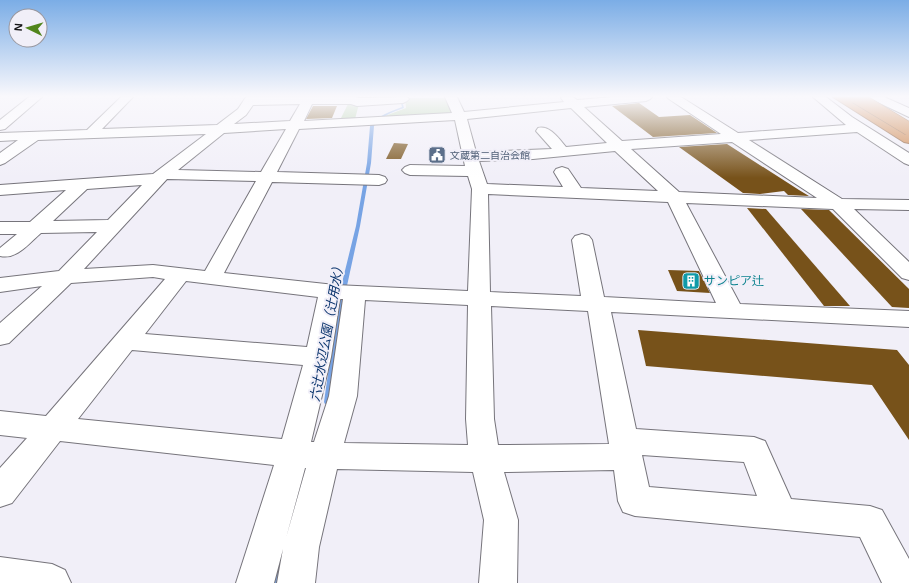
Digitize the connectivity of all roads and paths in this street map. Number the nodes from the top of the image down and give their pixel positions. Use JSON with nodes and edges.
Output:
{"nodes":[{"id":1,"x":100,"y":124,"type":"edge"},
{"id":2,"x":228,"y":124,"type":"edge"},
{"id":3,"x":309,"y":124,"type":"edge"},
{"id":4,"x":463,"y":124,"type":"edge"},
{"id":5,"x":596,"y":124,"type":"edge"},
{"id":6,"x":715,"y":124,"type":"edge"},
{"id":7,"x":853,"y":124,"type":"edge"},
{"id":8,"x":882,"y":124,"type":"edge"},
{"id":9,"x":886,"y":124,"type":"edge"},
{"id":10,"x":891,"y":124,"type":"edge"},
{"id":11,"x":900,"y":124,"type":"edge"},
{"id":12,"x":900,"y":124,"type":"edge"},
{"id":13,"x":294,"y":125,"type":"junction"},
{"id":14,"x":858,"y":128,"type":"junction"},
{"id":15,"x":222,"y":129,"type":"junction"},
{"id":16,"x":909,"y":130,"type":"edge"},
{"id":17,"x":543,"y":131,"type":"dead end"},
{"id":18,"x":792,"y":133,"type":"junction"},
{"id":19,"x":90,"y":134,"type":"junction"},
{"id":20,"x":34,"y":136,"type":"junction"},
{"id":21,"x":0,"y":137,"type":"edge"},
{"id":22,"x":735,"y":137,"type":"junction"},
{"id":23,"x":909,"y":139,"type":"edge"},
{"id":24,"x":810,"y":143,"type":"dead end"},
{"id":25,"x":909,"y":145,"type":"edge"},
{"id":26,"x":619,"y":146,"type":"junction"},
{"id":27,"x":562,"y":151,"type":"junction"},
{"id":28,"x":0,"y":160,"type":"edge"},
{"id":29,"x":909,"y":160,"type":"edge"},
{"id":30,"x":475,"y":164,"type":"junction"},
{"id":31,"x":410,"y":170,"type":"dead end"},
{"id":32,"x":562,"y":172,"type":"dead end"},
{"id":33,"x":160,"y":176,"type":"junction"},
{"id":34,"x":266,"y":178,"type":"junction"},
{"id":35,"x":379,"y":180,"type":"dead end"},
{"id":36,"x":84,"y":183,"type":"junction"},
{"id":37,"x":428,"y":185,"type":"dead end"},
{"id":38,"x":0,"y":190,"type":"edge"},
{"id":39,"x":577,"y":194,"type":"junction"},
{"id":40,"x":675,"y":198,"type":"junction"},
{"id":41,"x":838,"y":204,"type":"junction"},
{"id":42,"x":909,"y":205,"type":"edge"},
{"id":43,"x":112,"y":226,"type":"junction"},
{"id":44,"x":0,"y":228,"type":"edge"},
{"id":45,"x":36,"y":228,"type":"junction"},
{"id":46,"x":582,"y":240,"type":"dead end"},
{"id":47,"x":8,"y":252,"type":"dead end"},
{"id":48,"x":181,"y":274,"type":"junction"},
{"id":49,"x":909,"y":274,"type":"edge"},
{"id":50,"x":65,"y":277,"type":"junction"},
{"id":51,"x":211,"y":278,"type":"junction"},
{"id":52,"x":0,"y":285,"type":"edge"},
{"id":53,"x":342,"y":293,"type":"junction"},
{"id":54,"x":479,"y":299,"type":"junction"},
{"id":55,"x":596,"y":304,"type":"junction"},
{"id":56,"x":732,"y":310,"type":"junction"},
{"id":57,"x":909,"y":319,"type":"edge"},
{"id":58,"x":0,"y":337,"type":"edge"},
{"id":59,"x":126,"y":341,"type":"junction"},
{"id":60,"x":318,"y":357,"type":"junction"},
{"id":61,"x":0,"y":423,"type":"edge"},
{"id":62,"x":53,"y":429,"type":"junction"},
{"id":63,"x":626,"y":449,"type":"junction"},
{"id":64,"x":311,"y":454,"type":"junction"},
{"id":65,"x":485,"y":459,"type":"junction"},
{"id":66,"x":0,"y":492,"type":"edge"},
{"id":67,"x":781,"y":514,"type":"junction"},
{"id":68,"x":0,"y":576,"type":"edge"},
{"id":69,"x":52,"y":583,"type":"edge"},
{"id":70,"x":256,"y":583,"type":"edge"},
{"id":71,"x":296,"y":583,"type":"edge"},
{"id":72,"x":498,"y":583,"type":"edge"},
{"id":73,"x":902,"y":583,"type":"edge"}],
"edges":[{"from":1,"to":19,"type":"street"},
{"from":2,"to":15,"type":"street"},
{"from":3,"to":13,"type":"street"},
{"from":4,"to":30,"type":"street"},
{"from":5,"to":26,"type":"street"},
{"from":6,"to":22,"type":"street"},
{"from":7,"to":14,"type":"street"},
{"from":8,"to":25,"type":"highway"},
{"from":9,"to":23,"type":"highway"},
{"from":10,"to":23,"type":"highway"},
{"from":11,"to":16,"type":"highway"},
{"from":12,"to":16,"type":"highway","bridge":true},
{"from":13,"to":15,"type":"street"},
{"from":13,"to":34,"type":"street"},
{"from":14,"to":18,"type":"street"},
{"from":14,"to":29,"type":"street"},
{"from":15,"to":19,"type":"street"},
{"from":15,"to":33,"type":"street"},
{"from":17,"to":27,"type":"street"},
{"from":18,"to":22,"type":"street"},
{"from":18,"to":24,"type":"street"},
{"from":19,"to":20,"type":"street"},
{"from":20,"to":21,"type":"street"},
{"from":20,"to":28,"type":"street"},
{"from":22,"to":26,"type":"street"},
{"from":22,"to":41,"type":"street"},
{"from":26,"to":27,"type":"street"},
{"from":26,"to":40,"type":"street"},
{"from":27,"to":30,"type":"street"},
{"from":30,"to":31,"type":"street"},
{"from":30,"to":37,"type":"street"},
{"from":30,"to":39,"type":"street"},
{"from":30,"to":54,"type":"street"},
{"from":32,"to":39,"type":"street"},
{"from":33,"to":34,"type":"street"},
{"from":33,"to":36,"type":"street"},
{"from":33,"to":43,"type":"street"},
{"from":34,"to":35,"type":"street"},
{"from":34,"to":51,"type":"street"},
{"from":36,"to":38,"type":"street"},
{"from":36,"to":45,"type":"street"},
{"from":39,"to":40,"type":"street"},
{"from":40,"to":41,"type":"street"},
{"from":40,"to":56,"type":"street"},
{"from":41,"to":42,"type":"street"},
{"from":41,"to":49,"type":"street"},
{"from":43,"to":45,"type":"street"},
{"from":43,"to":50,"type":"street"},
{"from":44,"to":45,"type":"street"},
{"from":45,"to":47,"type":"street"},
{"from":46,"to":55,"type":"street"},
{"from":48,"to":50,"type":"street"},
{"from":48,"to":51,"type":"street"},
{"from":48,"to":59,"type":"street"},
{"from":50,"to":52,"type":"street"},
{"from":50,"to":58,"type":"street"},
{"from":51,"to":53,"type":"street"},
{"from":53,"to":54,"type":"street"},
{"from":53,"to":60,"type":"street"},
{"from":53,"to":64,"type":"street"},
{"from":54,"to":55,"type":"street"},
{"from":54,"to":65,"type":"street"},
{"from":55,"to":56,"type":"street"},
{"from":55,"to":63,"type":"street"},
{"from":56,"to":57,"type":"street"},
{"from":59,"to":60,"type":"street"},
{"from":59,"to":62,"type":"street"},
{"from":60,"to":64,"type":"street"},
{"from":61,"to":62,"type":"street"},
{"from":62,"to":64,"type":"street"},
{"from":62,"to":66,"type":"street"},
{"from":63,"to":65,"type":"street"},
{"from":63,"to":67,"type":"street"},
{"from":63,"to":67,"type":"street"},
{"from":64,"to":65,"type":"street"},
{"from":64,"to":70,"type":"street"},
{"from":64,"to":71,"type":"street"},
{"from":65,"to":72,"type":"street"},
{"from":67,"to":73,"type":"street"},
{"from":68,"to":69,"type":"street"}]}
